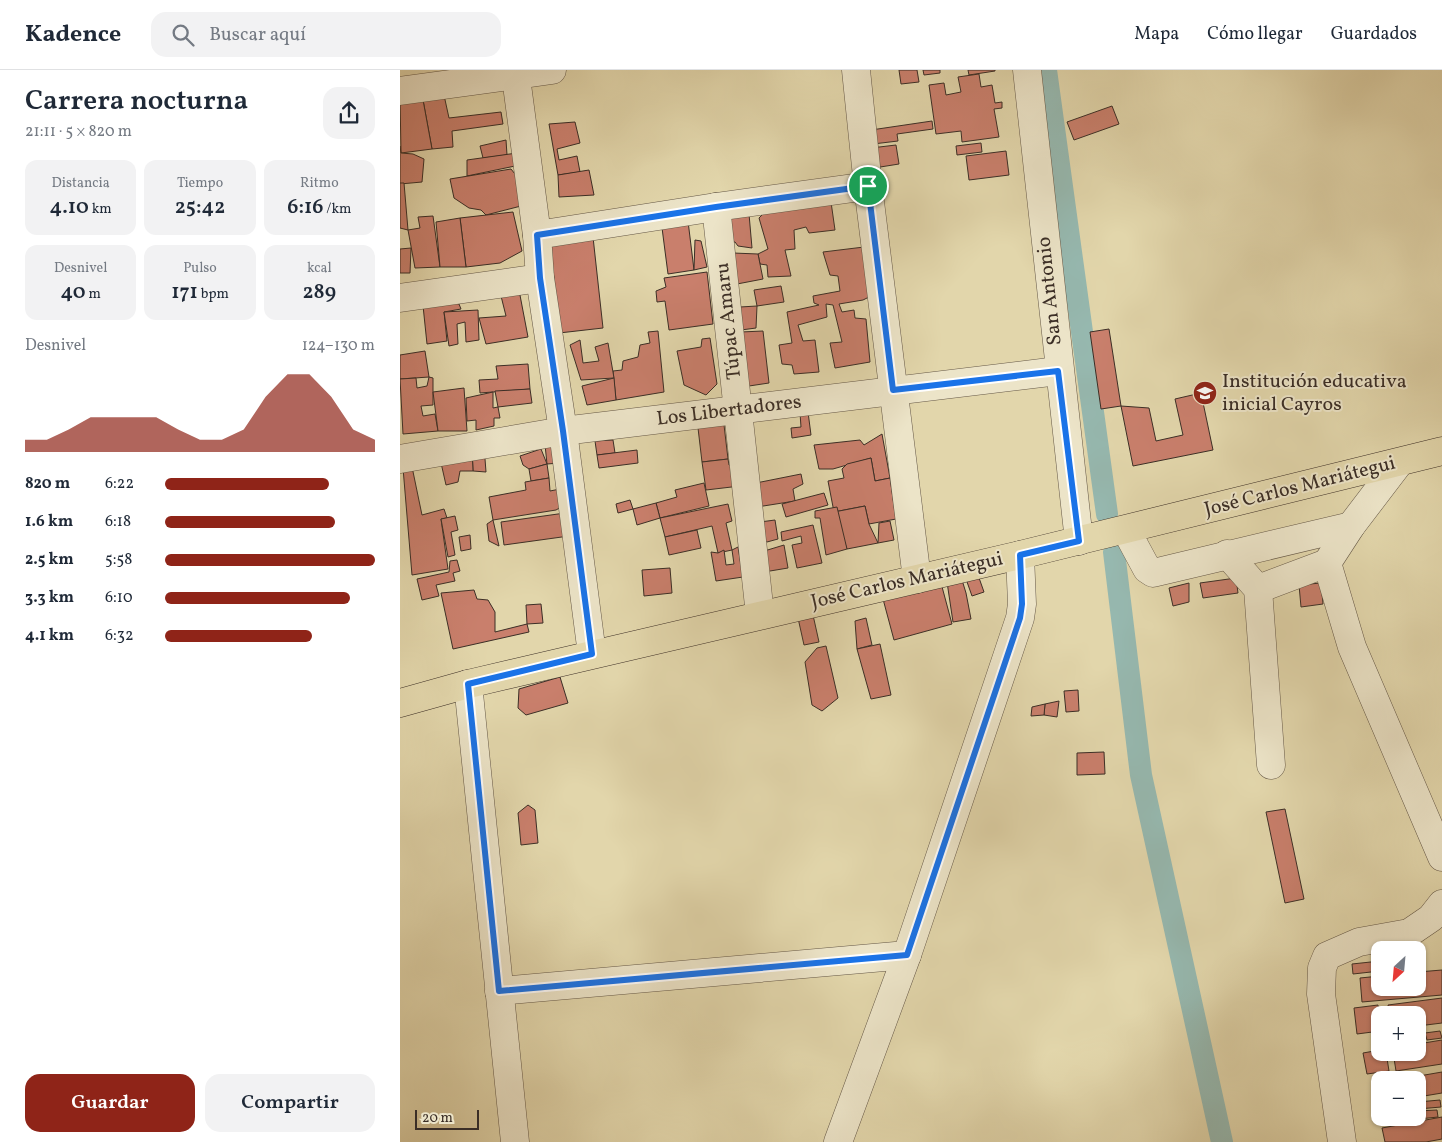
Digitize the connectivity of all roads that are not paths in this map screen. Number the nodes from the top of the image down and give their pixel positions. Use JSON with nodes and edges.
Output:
{"nodes":[{"id":1,"x":552,"y":70,"type":"edge"},
{"id":2,"x":856,"y":70,"type":"edge"},
{"id":3,"x":1027,"y":70,"type":"edge"},
{"id":4,"x":516,"y":73,"type":"edge"},
{"id":5,"x":400,"y":91,"type":"edge"},
{"id":6,"x":868,"y":186,"type":"junction"},
{"id":7,"x":716,"y":207,"type":"junction"},
{"id":8,"x":537,"y":235,"type":"junction"},
{"id":9,"x":540,"y":278,"type":"junction"},
{"id":10,"x":400,"y":298,"type":"edge"},
{"id":11,"x":1058,"y":371,"type":"junction"},
{"id":12,"x":893,"y":390,"type":"junction"},
{"id":13,"x":739,"y":411,"type":"junction"},
{"id":14,"x":563,"y":431,"type":"junction"},
{"id":15,"x":1442,"y":452,"type":"edge"},
{"id":16,"x":400,"y":459,"type":"edge"},
{"id":17,"x":1399,"y":463,"type":"junction"},
{"id":18,"x":1351,"y":526,"type":"junction"},
{"id":19,"x":1126,"y":530,"type":"junction"},
{"id":20,"x":1079,"y":541,"type":"junction"},
{"id":21,"x":1227,"y":554,"type":"junction"},
{"id":22,"x":1020,"y":555,"type":"junction"},
{"id":23,"x":1327,"y":563,"type":"junction"},
{"id":24,"x":917,"y":579,"type":"junction"},
{"id":25,"x":1258,"y":589,"type":"junction"},
{"id":26,"x":760,"y":615,"type":"junction"},
{"id":27,"x":592,"y":654,"type":"junction"},
{"id":28,"x":468,"y":684,"type":"junction"},
{"id":29,"x":400,"y":703,"type":"edge"},
{"id":30,"x":1272,"y":765,"type":"dead end"},
{"id":31,"x":1442,"y":857,"type":"edge"},
{"id":32,"x":1438,"y":920,"type":"edge"},
{"id":33,"x":907,"y":955,"type":"junction"},
{"id":34,"x":499,"y":991,"type":"junction"},
{"id":35,"x":514,"y":1142,"type":"edge"},
{"id":36,"x":838,"y":1142,"type":"edge"},
{"id":37,"x":1342,"y":1142,"type":"edge"}],
"edges":[{"from":1,"to":4,"type":"street"},
{"from":2,"to":6,"type":"street"},
{"from":3,"to":11,"type":"street","name":"San Antonio"},
{"from":4,"to":5,"type":"street"},
{"from":4,"to":8,"type":"street"},
{"from":6,"to":7,"type":"street"},
{"from":6,"to":12,"type":"street"},
{"from":7,"to":8,"type":"street"},
{"from":7,"to":13,"type":"street","name":"Túpac Amaru"},
{"from":8,"to":9,"type":"street"},
{"from":9,"to":10,"type":"street"},
{"from":9,"to":14,"type":"street"},
{"from":11,"to":12,"type":"street","name":"Los Libertadores"},
{"from":11,"to":20,"type":"street","name":"San Antonio"},
{"from":12,"to":13,"type":"street","name":"Los Libertadores"},
{"from":12,"to":24,"type":"street"},
{"from":13,"to":14,"type":"street","name":"Los Libertadores"},
{"from":13,"to":26,"type":"street","name":"Túpac Amaru"},
{"from":14,"to":16,"type":"street","name":"Los Libertadores"},
{"from":14,"to":27,"type":"street"},
{"from":15,"to":17,"type":"main road","name":"José Carlos Mariátegui"},
{"from":17,"to":18,"type":"street"},
{"from":17,"to":19,"type":"main road","name":"José Carlos Mariátegui"},
{"from":18,"to":21,"type":"street"},
{"from":18,"to":23,"type":"street"},
{"from":19,"to":20,"type":"main road","name":"José Carlos Mariátegui"},
{"from":19,"to":21,"type":"street"},
{"from":20,"to":22,"type":"main road","name":"José Carlos Mariátegui"},
{"from":21,"to":25,"type":"street"},
{"from":22,"to":24,"type":"main road","name":"José Carlos Mariátegui"},
{"from":22,"to":33,"type":"street"},
{"from":23,"to":25,"type":"street"},
{"from":23,"to":31,"type":"street"},
{"from":24,"to":26,"type":"main road","name":"José Carlos Mariátegui"},
{"from":25,"to":30,"type":"street"},
{"from":26,"to":27,"type":"main road","name":"José Carlos Mariátegui"},
{"from":27,"to":28,"type":"main road","name":"José Carlos Mariátegui"},
{"from":28,"to":29,"type":"main road","name":"José Carlos Mariátegui"},
{"from":28,"to":34,"type":"street"},
{"from":32,"to":37,"type":"street"},
{"from":33,"to":34,"type":"street"},
{"from":33,"to":36,"type":"street"},
{"from":34,"to":35,"type":"street"}]}
